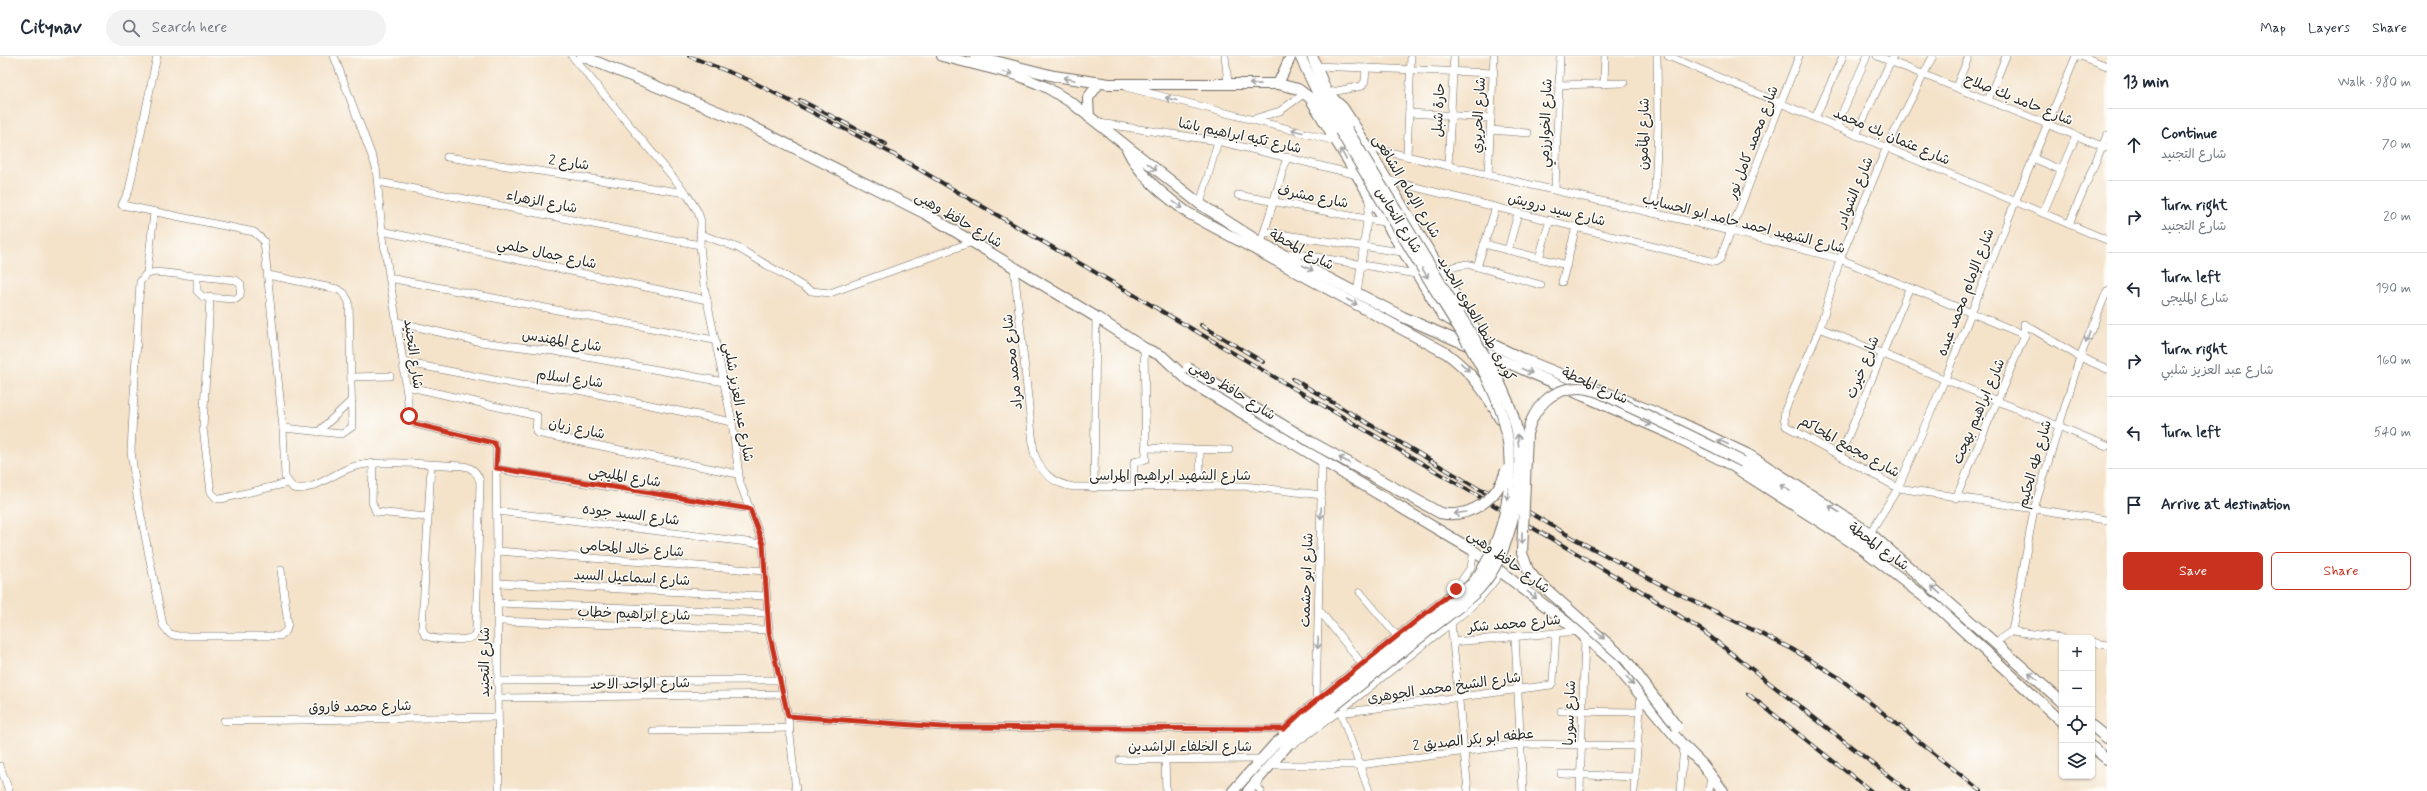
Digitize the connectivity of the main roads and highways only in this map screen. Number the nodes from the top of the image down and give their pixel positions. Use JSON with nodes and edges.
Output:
{"nodes":[{"id":1,"x":582,"y":56,"type":"edge"},
{"id":2,"x":942,"y":56,"type":"edge"},
{"id":3,"x":975,"y":56,"type":"edge"},
{"id":4,"x":1291,"y":56,"type":"edge"},
{"id":5,"x":1300,"y":56,"type":"edge"},
{"id":6,"x":1312,"y":56,"type":"edge"},
{"id":7,"x":1099,"y":83,"type":"junction"},
{"id":8,"x":1278,"y":84,"type":"junction"},
{"id":9,"x":1327,"y":93,"type":"junction"},
{"id":10,"x":1093,"y":120,"type":"junction"},
{"id":11,"x":1344,"y":130,"type":"junction"},
{"id":12,"x":1125,"y":145,"type":"junction"},
{"id":13,"x":1442,"y":315,"type":"junction"},
{"id":14,"x":1434,"y":330,"type":"junction"},
{"id":15,"x":1481,"y":339,"type":"junction"},
{"id":16,"x":1162,"y":356,"type":"junction"},
{"id":17,"x":1506,"y":431,"type":"junction"},
{"id":18,"x":1508,"y":456,"type":"junction"},
{"id":19,"x":1923,"y":579,"type":"junction"},
{"id":20,"x":2059,"y":699,"type":"edge"},
{"id":21,"x":1331,"y":707,"type":"junction"},
{"id":22,"x":2059,"y":719,"type":"edge"},
{"id":23,"x":2095,"y":728,"type":"edge"},
{"id":24,"x":2107,"y":738,"type":"edge"},
{"id":25,"x":1278,"y":748,"type":"junction"},
{"id":26,"x":2095,"y":749,"type":"edge"},
{"id":27,"x":2107,"y":759,"type":"edge"},
{"id":28,"x":1703,"y":765,"type":"junction"},
{"id":29,"x":1251,"y":787,"type":"edge"},
{"id":30,"x":1233,"y":791,"type":"edge"},
{"id":31,"x":1722,"y":791,"type":"edge"}],
"edges":[{"from":1,"to":16,"type":"main road","name":"شارع حافظ وهبى"},
{"from":2,"to":10,"type":"main road","name":"شارع المحطة","one_way":true},
{"from":7,"to":3,"type":"main road","one_way":true},
{"from":4,"to":8,"type":"main road"},
{"from":5,"to":11,"type":"main road"},
{"from":6,"to":9,"type":"main road","name":"شارع الإمام الشافعى"},
{"from":8,"to":7,"type":"main road","one_way":true},
{"from":7,"to":10,"type":"main road"},
{"from":13,"to":8,"type":"main road","name":"شارع النحاس","one_way":true},
{"from":9,"to":11,"type":"main road","name":"شارع الإمام الشافعى"},
{"from":9,"to":15,"type":"main road","name":"شارع الإمام الشافعى"},
{"from":10,"to":12,"type":"main road","name":"شارع المحطة"},
{"from":11,"to":17,"type":"main road","name":"كوبرى طنطا العلوى الجديد","one_way":true,"bridge":true},
{"from":21,"to":11,"type":"main road","name":"كوبرى طنطا العلوى الجديد","one_way":true,"bridge":true},
{"from":12,"to":14,"type":"main road","name":"شارع المحطة","one_way":true},
{"from":12,"to":17,"type":"main road","one_way":true,"bridge":true},
{"from":13,"to":14,"type":"main road"},
{"from":13,"to":15,"type":"main road","name":"شارع النحاس"},
{"from":14,"to":22,"type":"main road","name":"شارع المحطة","one_way":true},
{"from":19,"to":15,"type":"main road","name":"شارع المحطة","one_way":true},
{"from":18,"to":16,"type":"main road","one_way":true,"bridge":true},
{"from":16,"to":28,"type":"main road","name":"شارع حافظ وهبى","one_way":true},
{"from":17,"to":18,"type":"main road","name":"كوبرى طنطا العلوى الجديد","bridge":true},
{"from":18,"to":21,"type":"main road","name":"كوبرى طنطا العلوى الجديد","one_way":true,"bridge":true},
{"from":20,"to":19,"type":"main road","name":"شارع المحطة","one_way":true},
{"from":19,"to":28,"type":"main road","one_way":true,"bridge":true},
{"from":21,"to":25,"type":"main road","name":"كوبرى طنطا العلوى الجديد"},
{"from":23,"to":24,"type":"main road"},
{"from":25,"to":29,"type":"main road"},
{"from":25,"to":30,"type":"main road"},
{"from":26,"to":27,"type":"main road"},
{"from":28,"to":31,"type":"main road","name":"شارع حافظ وهبى"}]}
